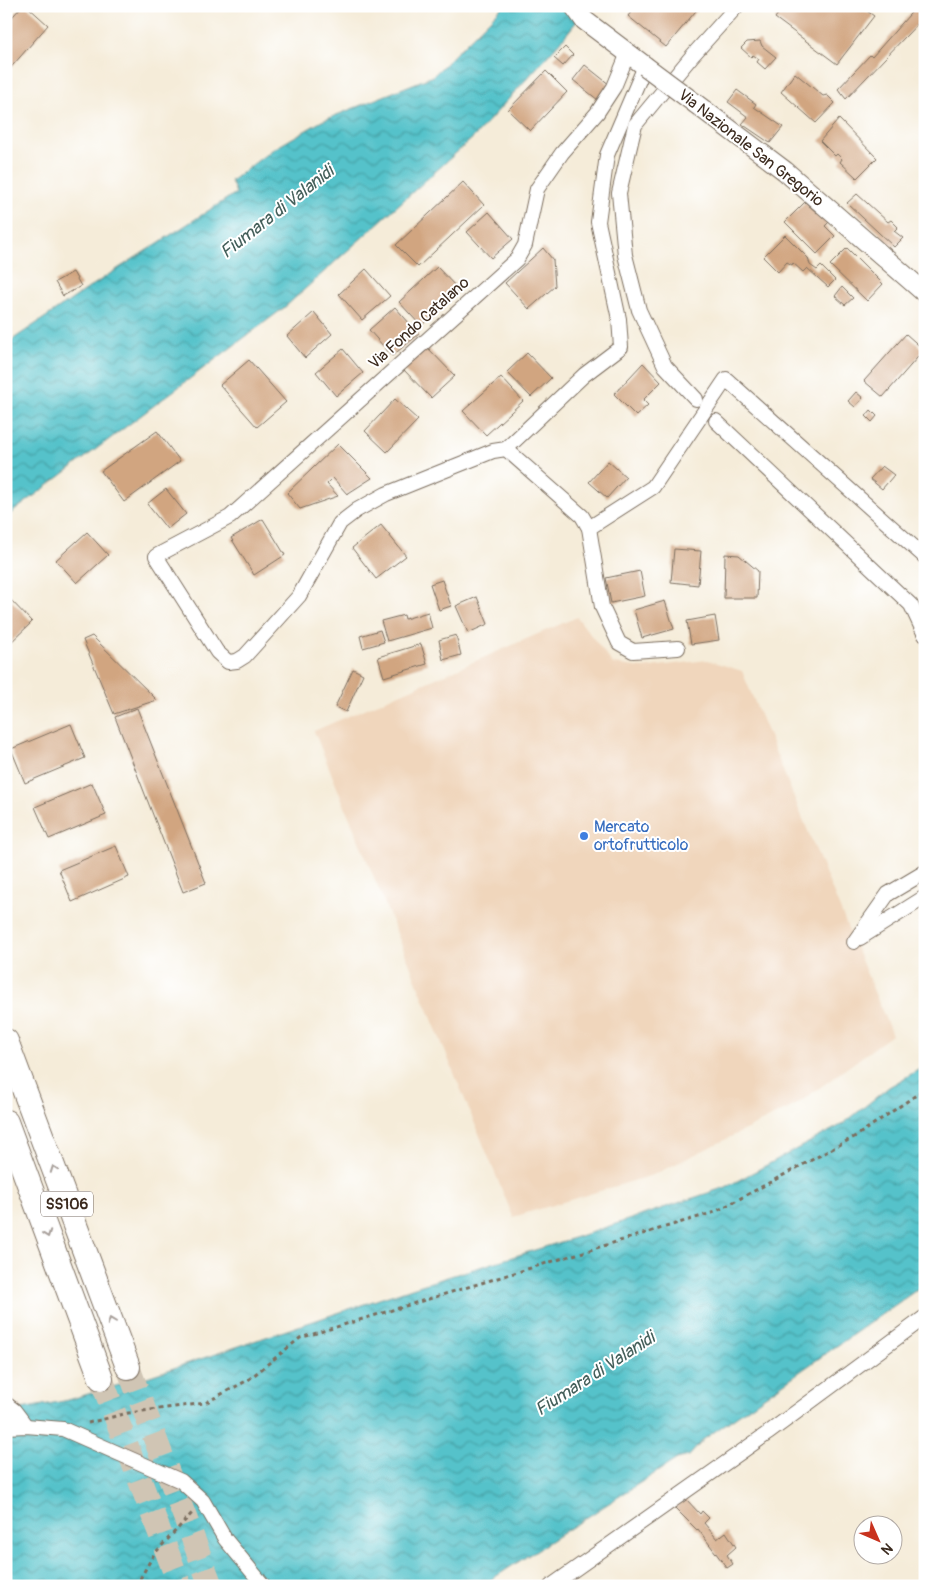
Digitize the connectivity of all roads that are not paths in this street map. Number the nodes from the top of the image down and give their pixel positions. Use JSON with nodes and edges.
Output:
{"nodes":[{"id":1,"x":737,"y":6,"type":"edge"},
{"id":2,"x":579,"y":13,"type":"edge"},
{"id":3,"x":628,"y":53,"type":"junction"},
{"id":4,"x":645,"y":66,"type":"junction"},
{"id":5,"x":925,"y":293,"type":"edge"},
{"id":6,"x":696,"y":399,"type":"dead end"},
{"id":7,"x":716,"y":421,"type":"dead end"},
{"id":8,"x":506,"y":449,"type":"junction"},
{"id":9,"x":589,"y":528,"type":"junction"},
{"id":10,"x":925,"y":558,"type":"edge"},
{"id":11,"x":925,"y":635,"type":"edge"},
{"id":12,"x":678,"y":648,"type":"dead end"},
{"id":13,"x":925,"y":872,"type":"edge"},
{"id":14,"x":925,"y":897,"type":"edge"},
{"id":15,"x":6,"y":1041,"type":"edge"},
{"id":16,"x":6,"y":1122,"type":"edge"},
{"id":17,"x":925,"y":1317,"type":"edge"},
{"id":18,"x":128,"y":1367,"type":"tunnel mouth"},
{"id":19,"x":101,"y":1378,"type":"tunnel mouth"},
{"id":20,"x":10,"y":1407,"type":"edge"},
{"id":21,"x":26,"y":1426,"type":"junction"},
{"id":22,"x":6,"y":1427,"type":"edge"},
{"id":23,"x":264,"y":1586,"type":"edge"},
{"id":24,"x":551,"y":1586,"type":"edge"}],
"edges":[{"from":1,"to":6,"type":"street"},
{"from":2,"to":3,"type":"street","name":"Via Nazionale San Gregorio"},
{"from":3,"to":4,"type":"street","name":"Via Nazionale San Gregorio"},
{"from":3,"to":8,"type":"street","name":"Via Fondo Catalano"},
{"from":4,"to":5,"type":"street","name":"Via Nazionale San Gregorio","bridge":true},
{"from":4,"to":8,"type":"street"},
{"from":7,"to":11,"type":"street"},
{"from":8,"to":9,"type":"street"},
{"from":9,"to":10,"type":"street"},
{"from":9,"to":12,"type":"street"},
{"from":13,"to":14,"type":"street"},
{"from":18,"to":15,"type":"highway","number":"SS106","one_way":true},
{"from":16,"to":19,"type":"highway","number":"SS106","one_way":true},
{"from":17,"to":24,"type":"street"},
{"from":20,"to":21,"type":"street"},
{"from":21,"to":22,"type":"street"},
{"from":21,"to":23,"type":"street"}]}
